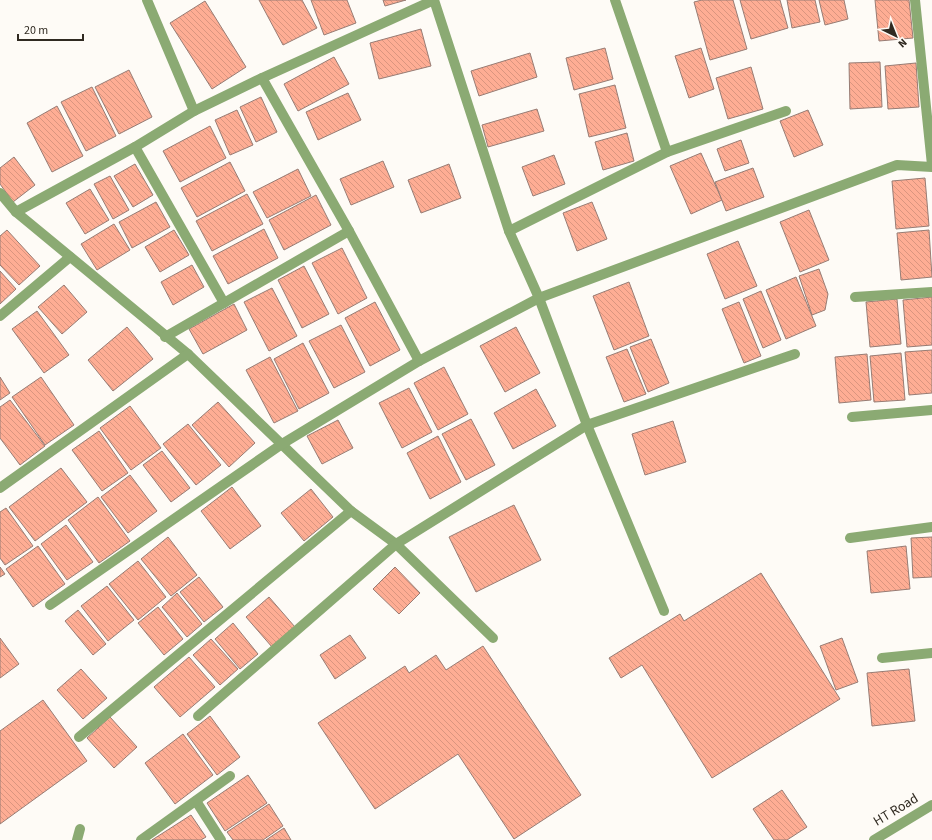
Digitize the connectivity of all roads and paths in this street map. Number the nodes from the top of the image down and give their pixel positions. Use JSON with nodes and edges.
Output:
{"nodes":[{"id":1,"x":147,"y":0,"type":"edge"},
{"id":2,"x":434,"y":0,"type":"edge"},
{"id":3,"x":615,"y":0,"type":"edge"},
{"id":4,"x":915,"y":0,"type":"edge"},
{"id":5,"x":262,"y":78,"type":"junction"},
{"id":6,"x":194,"y":111,"type":"junction"},
{"id":7,"x":786,"y":111,"type":"dead end"},
{"id":8,"x":135,"y":148,"type":"junction"},
{"id":9,"x":667,"y":152,"type":"junction"},
{"id":10,"x":932,"y":166,"type":"edge"},
{"id":11,"x":0,"y":193,"type":"edge"},
{"id":12,"x":16,"y":212,"type":"junction"},
{"id":13,"x":349,"y":231,"type":"junction"},
{"id":14,"x":509,"y":231,"type":"junction"},
{"id":15,"x":70,"y":257,"type":"junction"},
{"id":16,"x":932,"y":292,"type":"edge"},
{"id":17,"x":855,"y":297,"type":"dead end"},
{"id":18,"x":540,"y":298,"type":"junction"},
{"id":19,"x":224,"y":303,"type":"junction"},
{"id":20,"x":0,"y":316,"type":"edge"},
{"id":21,"x":165,"y":336,"type":"junction"},
{"id":22,"x":188,"y":354,"type":"junction"},
{"id":23,"x":795,"y":354,"type":"dead end"},
{"id":24,"x":419,"y":361,"type":"junction"},
{"id":25,"x":932,"y":410,"type":"edge"},
{"id":26,"x":852,"y":417,"type":"dead end"},
{"id":27,"x":587,"y":425,"type":"junction"},
{"id":28,"x":282,"y":444,"type":"junction"},
{"id":29,"x":0,"y":488,"type":"edge"},
{"id":30,"x":351,"y":511,"type":"junction"},
{"id":31,"x":932,"y":527,"type":"edge"},
{"id":32,"x":850,"y":538,"type":"dead end"},
{"id":33,"x":396,"y":544,"type":"junction"},
{"id":34,"x":50,"y":605,"type":"dead end"},
{"id":35,"x":664,"y":611,"type":"dead end"},
{"id":36,"x":493,"y":638,"type":"dead end"},
{"id":37,"x":932,"y":653,"type":"edge"},
{"id":38,"x":882,"y":658,"type":"dead end"},
{"id":39,"x":198,"y":716,"type":"dead end"},
{"id":40,"x":79,"y":736,"type":"dead end"},
{"id":41,"x":230,"y":776,"type":"dead end"},
{"id":42,"x":196,"y":801,"type":"junction"},
{"id":43,"x":932,"y":804,"type":"edge"},
{"id":44,"x":80,"y":829,"type":"dead end"},
{"id":45,"x":77,"y":840,"type":"edge"},
{"id":46,"x":141,"y":840,"type":"edge"},
{"id":47,"x":221,"y":840,"type":"edge"},
{"id":48,"x":874,"y":840,"type":"edge"}],
"edges":[{"from":1,"to":6,"type":"street"},
{"from":2,"to":5,"type":"street"},
{"from":2,"to":14,"type":"street"},
{"from":3,"to":9,"type":"street"},
{"from":4,"to":10,"type":"street"},
{"from":5,"to":6,"type":"street"},
{"from":5,"to":13,"type":"street"},
{"from":6,"to":8,"type":"street"},
{"from":7,"to":9,"type":"street"},
{"from":8,"to":12,"type":"street"},
{"from":8,"to":19,"type":"street"},
{"from":9,"to":14,"type":"street"},
{"from":10,"to":18,"type":"street"},
{"from":11,"to":12,"type":"street"},
{"from":12,"to":15,"type":"street"},
{"from":13,"to":19,"type":"street"},
{"from":13,"to":24,"type":"street"},
{"from":14,"to":18,"type":"street"},
{"from":15,"to":20,"type":"street"},
{"from":15,"to":21,"type":"street"},
{"from":16,"to":17,"type":"street"},
{"from":18,"to":24,"type":"street"},
{"from":18,"to":27,"type":"street"},
{"from":19,"to":21,"type":"street"},
{"from":21,"to":22,"type":"street"},
{"from":22,"to":28,"type":"street"},
{"from":22,"to":29,"type":"street"},
{"from":23,"to":27,"type":"street"},
{"from":24,"to":28,"type":"street"},
{"from":25,"to":26,"type":"street"},
{"from":27,"to":33,"type":"street"},
{"from":27,"to":35,"type":"street"},
{"from":28,"to":30,"type":"street"},
{"from":28,"to":34,"type":"street"},
{"from":30,"to":33,"type":"street"},
{"from":30,"to":40,"type":"street"},
{"from":31,"to":32,"type":"street"},
{"from":33,"to":36,"type":"street"},
{"from":33,"to":39,"type":"street"},
{"from":37,"to":38,"type":"street"},
{"from":41,"to":42,"type":"street"},
{"from":42,"to":46,"type":"street"},
{"from":42,"to":47,"type":"street"},
{"from":43,"to":48,"type":"street","name":"HT Road"},
{"from":44,"to":45,"type":"street"}]}
